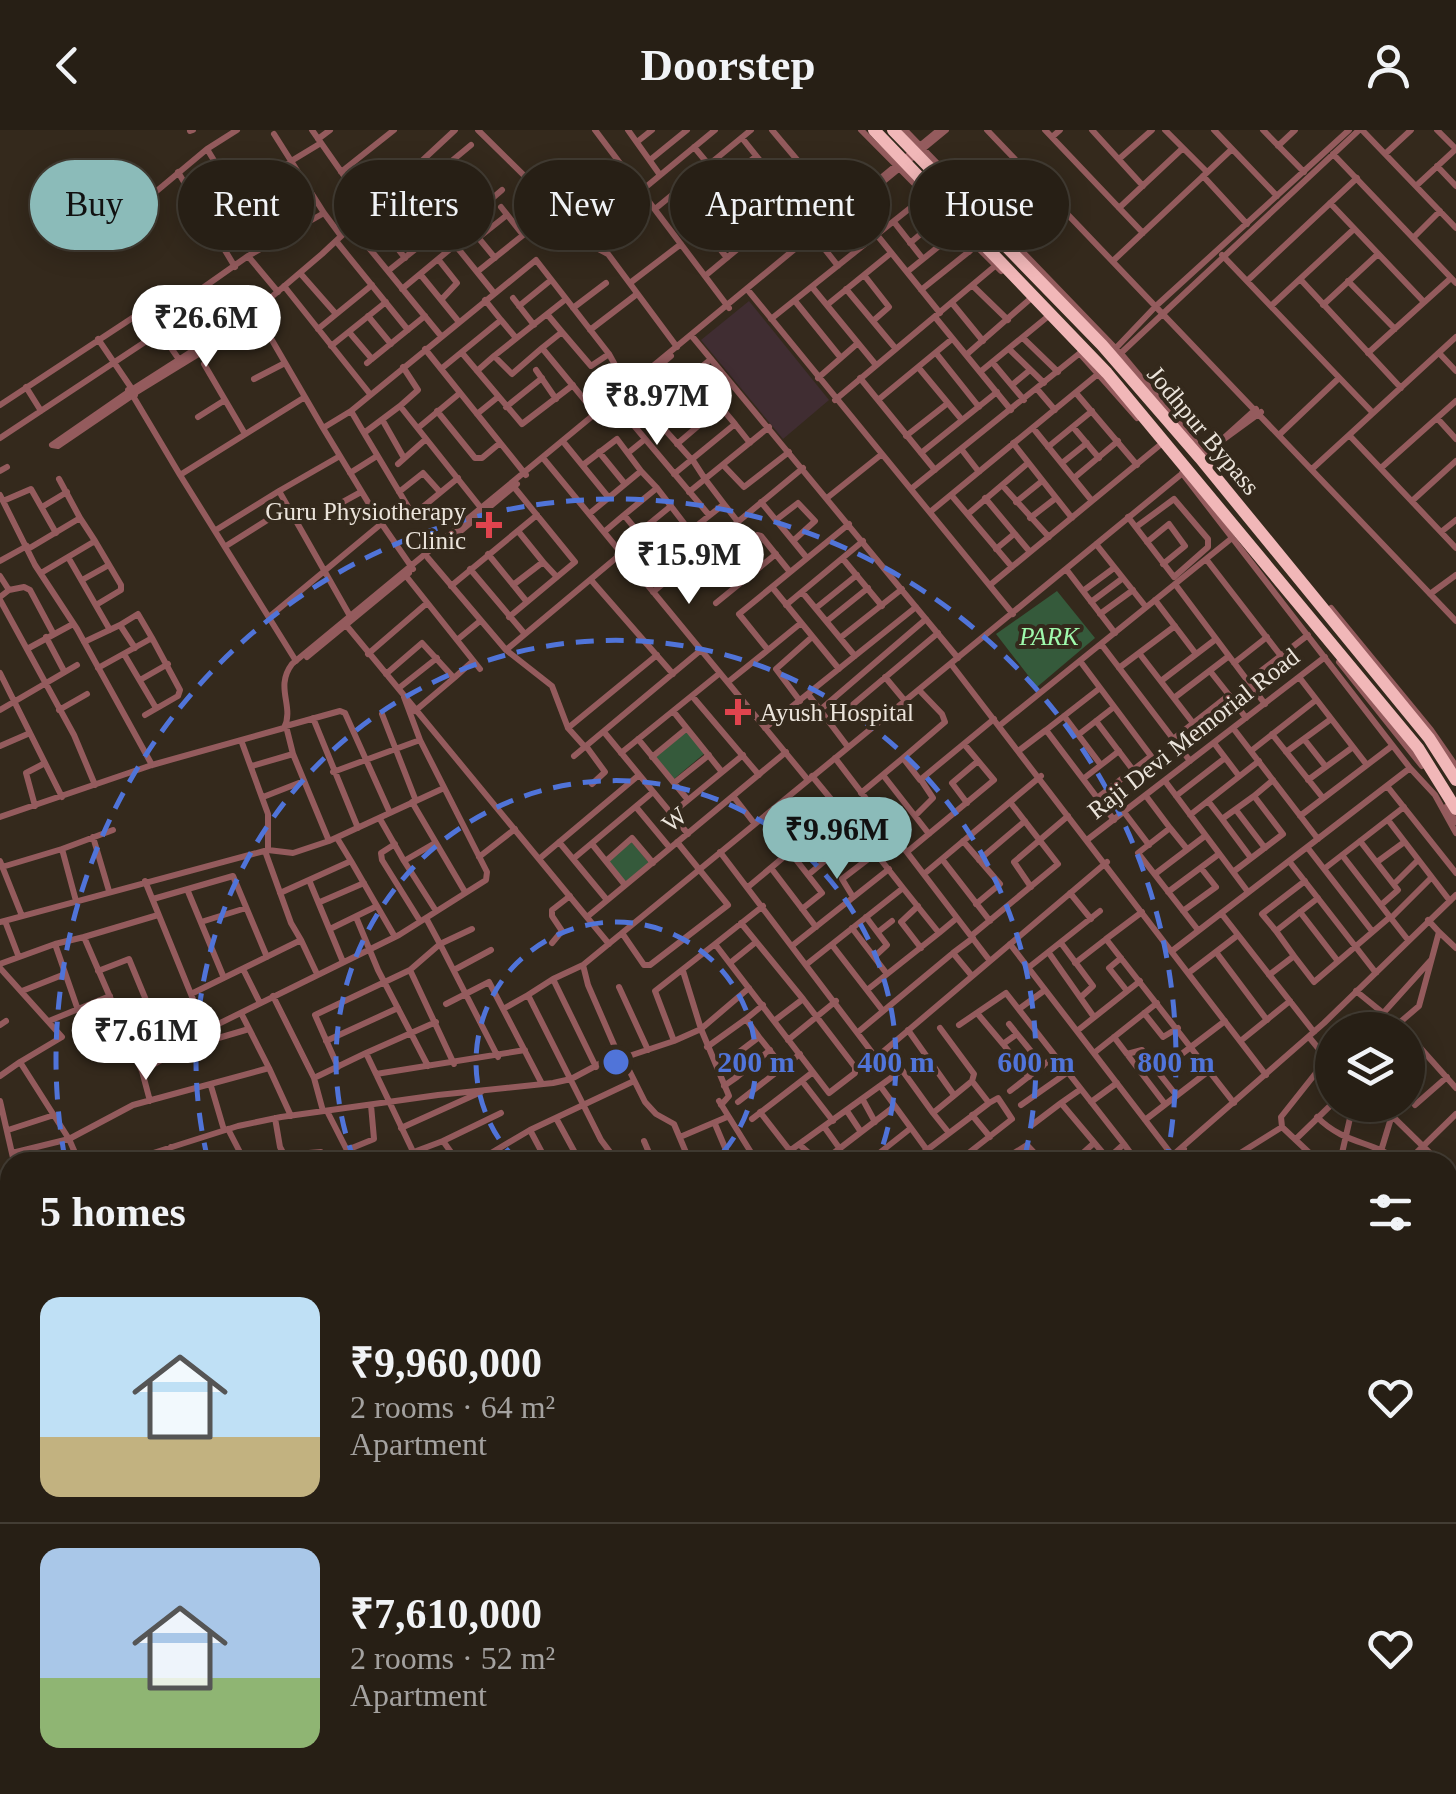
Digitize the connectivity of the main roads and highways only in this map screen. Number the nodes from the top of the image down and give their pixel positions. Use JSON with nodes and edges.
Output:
{"nodes":[{"id":1,"x":874,"y":130,"type":"edge"},
{"id":2,"x":893,"y":130,"type":"edge"},
{"id":3,"x":1456,"y":780,"type":"edge"},
{"id":4,"x":1456,"y":808,"type":"edge"}],
"edges":[{"from":1,"to":4,"type":"highway"},
{"from":2,"to":3,"type":"highway","name":"Jodhpur Bypass"}]}
